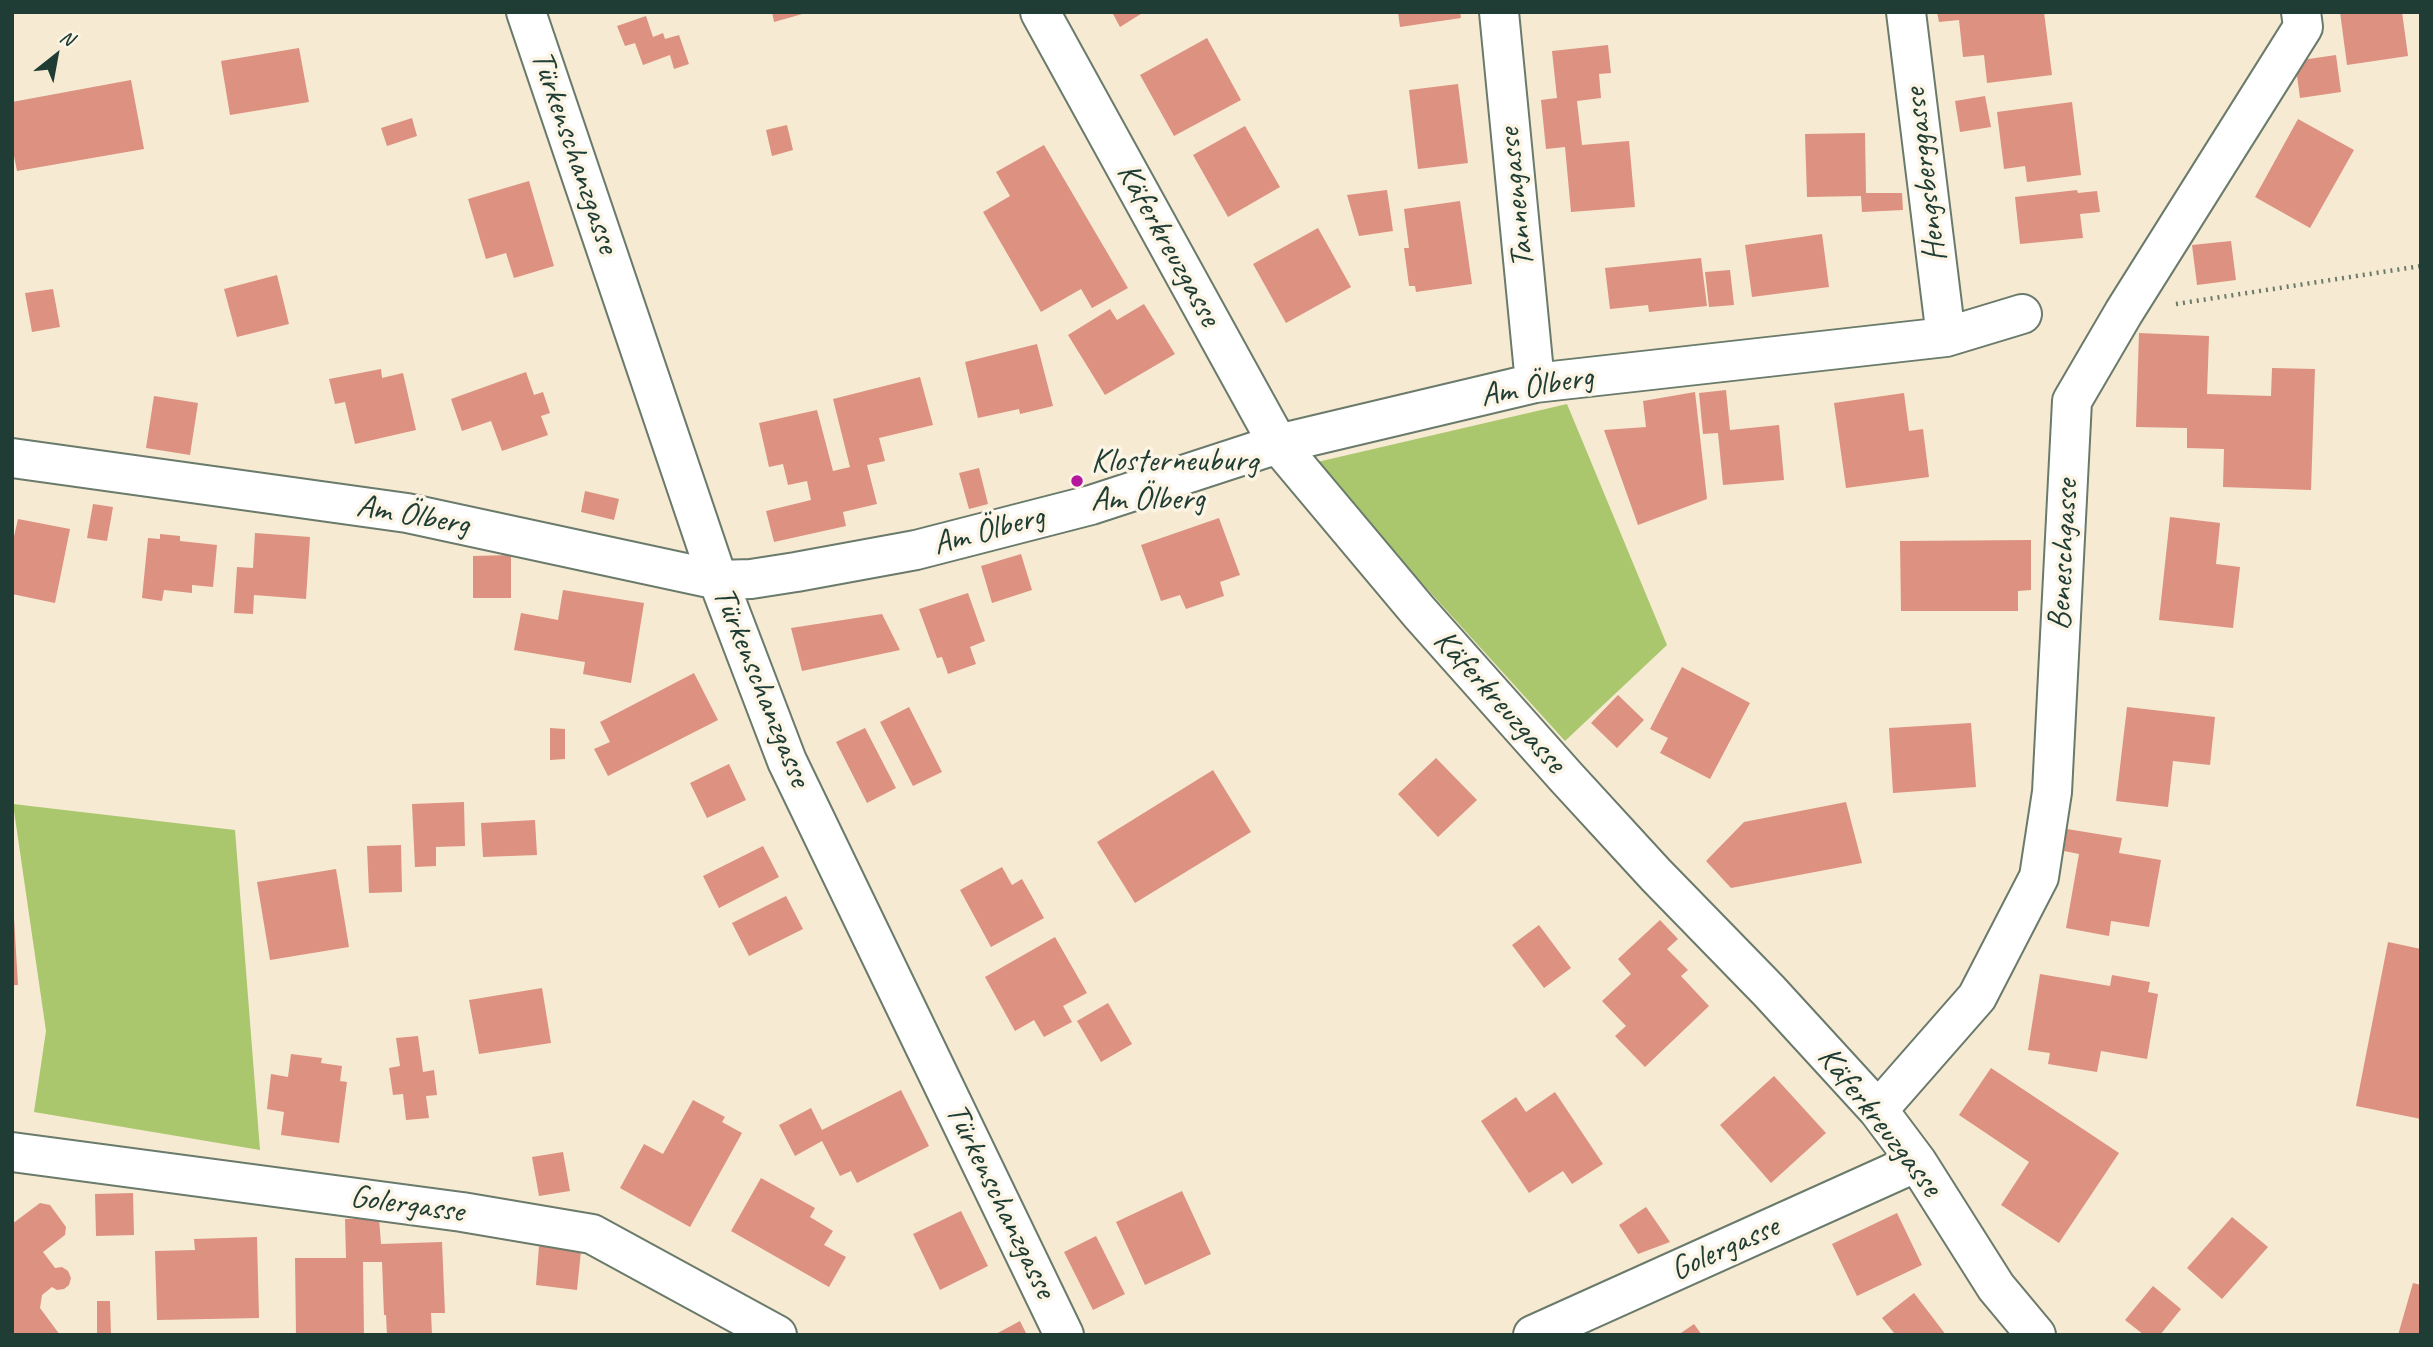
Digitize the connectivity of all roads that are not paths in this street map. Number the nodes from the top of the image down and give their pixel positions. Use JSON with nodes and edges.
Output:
{"nodes":[{"id":1,"x":526,"y":12,"type":"edge"},
{"id":2,"x":1040,"y":12,"type":"edge"},
{"id":3,"x":1499,"y":12,"type":"edge"},
{"id":4,"x":1906,"y":12,"type":"edge"},
{"id":5,"x":2301,"y":12,"type":"edge"},
{"id":6,"x":2022,"y":314,"type":"dead end"},
{"id":7,"x":1946,"y":337,"type":"junction"},
{"id":8,"x":1535,"y":383,"type":"junction"},
{"id":9,"x":1278,"y":444,"type":"junction"},
{"id":10,"x":12,"y":458,"type":"edge"},
{"id":11,"x":718,"y":580,"type":"junction"},
{"id":12,"x":1878,"y":1110,"type":"junction"},
{"id":13,"x":12,"y":1152,"type":"edge"},
{"id":14,"x":1917,"y":1162,"type":"junction"},
{"id":15,"x":778,"y":1335,"type":"edge"},
{"id":16,"x":1064,"y":1335,"type":"edge"},
{"id":17,"x":1533,"y":1335,"type":"edge"},
{"id":18,"x":2036,"y":1335,"type":"edge"}],
"edges":[{"from":1,"to":11,"type":"street","name":"Türkenschanzgasse"},
{"from":2,"to":9,"type":"street","name":"Käferkreuzgasse"},
{"from":3,"to":8,"type":"street","name":"Tannengasse"},
{"from":4,"to":7,"type":"street","name":"Hengsberggasse"},
{"from":5,"to":12,"type":"street","name":"Beneschgasse"},
{"from":6,"to":7,"type":"street","name":"Am Ölberg"},
{"from":7,"to":8,"type":"street","name":"Am Ölberg"},
{"from":8,"to":9,"type":"street","name":"Am Ölberg"},
{"from":9,"to":11,"type":"street","name":"Am Ölberg"},
{"from":9,"to":12,"type":"street","name":"Käferkreuzgasse"},
{"from":10,"to":11,"type":"street","name":"Am Ölberg"},
{"from":11,"to":16,"type":"street","name":"Türkenschanzgasse"},
{"from":12,"to":14,"type":"street","name":"Käferkreuzgasse"},
{"from":13,"to":15,"type":"street","name":"Golergasse"},
{"from":14,"to":17,"type":"street","name":"Golergasse"},
{"from":14,"to":18,"type":"street","name":"Käferkreuzgasse"}]}
